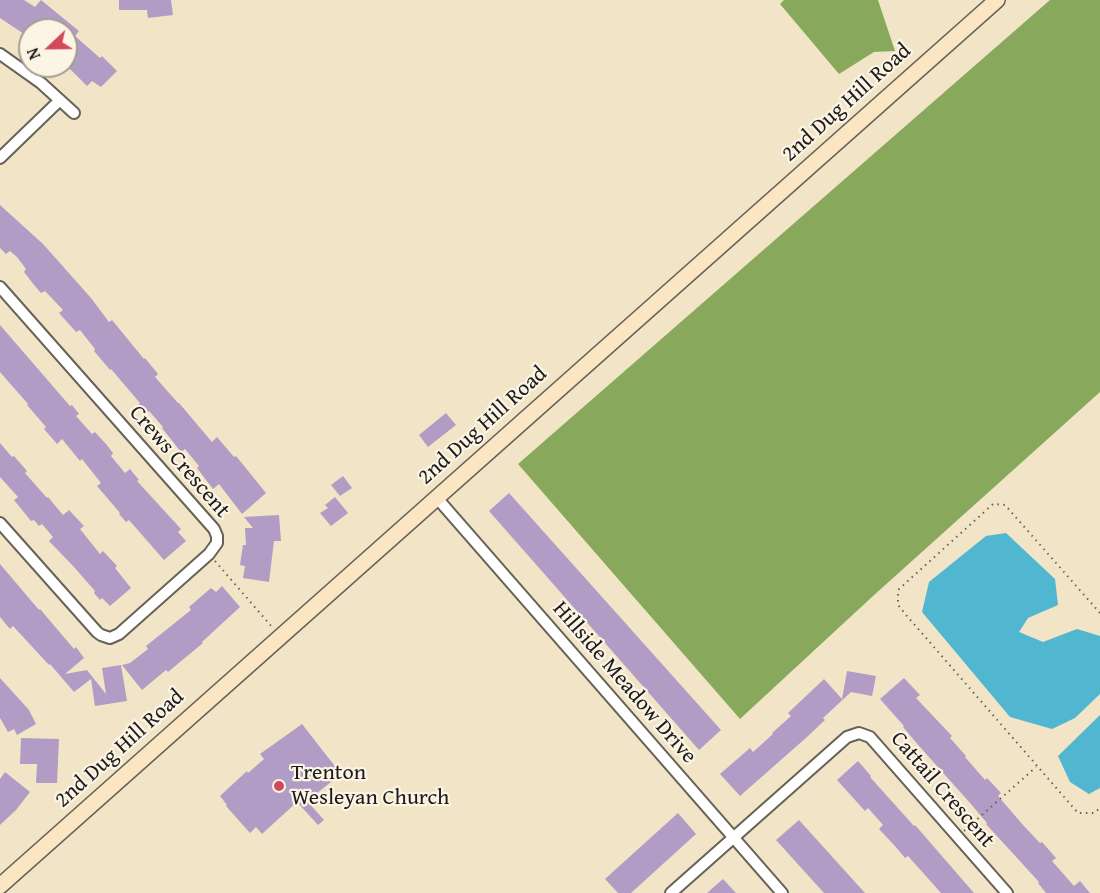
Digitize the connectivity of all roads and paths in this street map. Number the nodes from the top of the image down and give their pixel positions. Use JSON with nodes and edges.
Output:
{"nodes":[{"id":1,"x":997,"y":0,"type":"edge"},
{"id":2,"x":0,"y":54,"type":"edge"},
{"id":3,"x":60,"y":100,"type":"junction"},
{"id":4,"x":74,"y":113,"type":"dead end"},
{"id":5,"x":0,"y":158,"type":"edge"},
{"id":6,"x":0,"y":288,"type":"edge"},
{"id":7,"x":437,"y":498,"type":"junction"},
{"id":8,"x":0,"y":524,"type":"edge"},
{"id":9,"x":209,"y":554,"type":"junction"},
{"id":10,"x":1100,"y":613,"type":"edge"},
{"id":11,"x":281,"y":636,"type":"junction"},
{"id":12,"x":1037,"y":766,"type":"junction"},
{"id":13,"x":1100,"y":808,"type":"edge"},
{"id":14,"x":957,"y":836,"type":"junction"},
{"id":15,"x":734,"y":839,"type":"junction"},
{"id":16,"x":0,"y":886,"type":"edge"},
{"id":17,"x":671,"y":893,"type":"edge"},
{"id":18,"x":782,"y":893,"type":"edge"},
{"id":19,"x":1007,"y":893,"type":"edge"}],
"edges":[{"from":1,"to":7,"type":"street","name":"2nd Dug Hill Road"},
{"from":2,"to":3,"type":"street"},
{"from":3,"to":4,"type":"street"},
{"from":3,"to":5,"type":"street"},
{"from":6,"to":9,"type":"street","name":"Crews Crescent"},
{"from":7,"to":11,"type":"street","name":"2nd Dug Hill Road"},
{"from":7,"to":15,"type":"street","name":"Hillside Meadow Drive"},
{"from":8,"to":9,"type":"street","name":"Crews Crescent"},
{"from":9,"to":11,"type":"path"},
{"from":10,"to":12,"type":"path"},
{"from":11,"to":16,"type":"street","name":"2nd Dug Hill Road"},
{"from":12,"to":13,"type":"path"},
{"from":12,"to":14,"type":"path"},
{"from":14,"to":15,"type":"street","name":"Cattail Crescent"},
{"from":14,"to":19,"type":"street","name":"Cattail Crescent"},
{"from":15,"to":17,"type":"street","name":"Cattail Crescent"},
{"from":15,"to":18,"type":"street","name":"Hillside Meadow Drive"}]}
